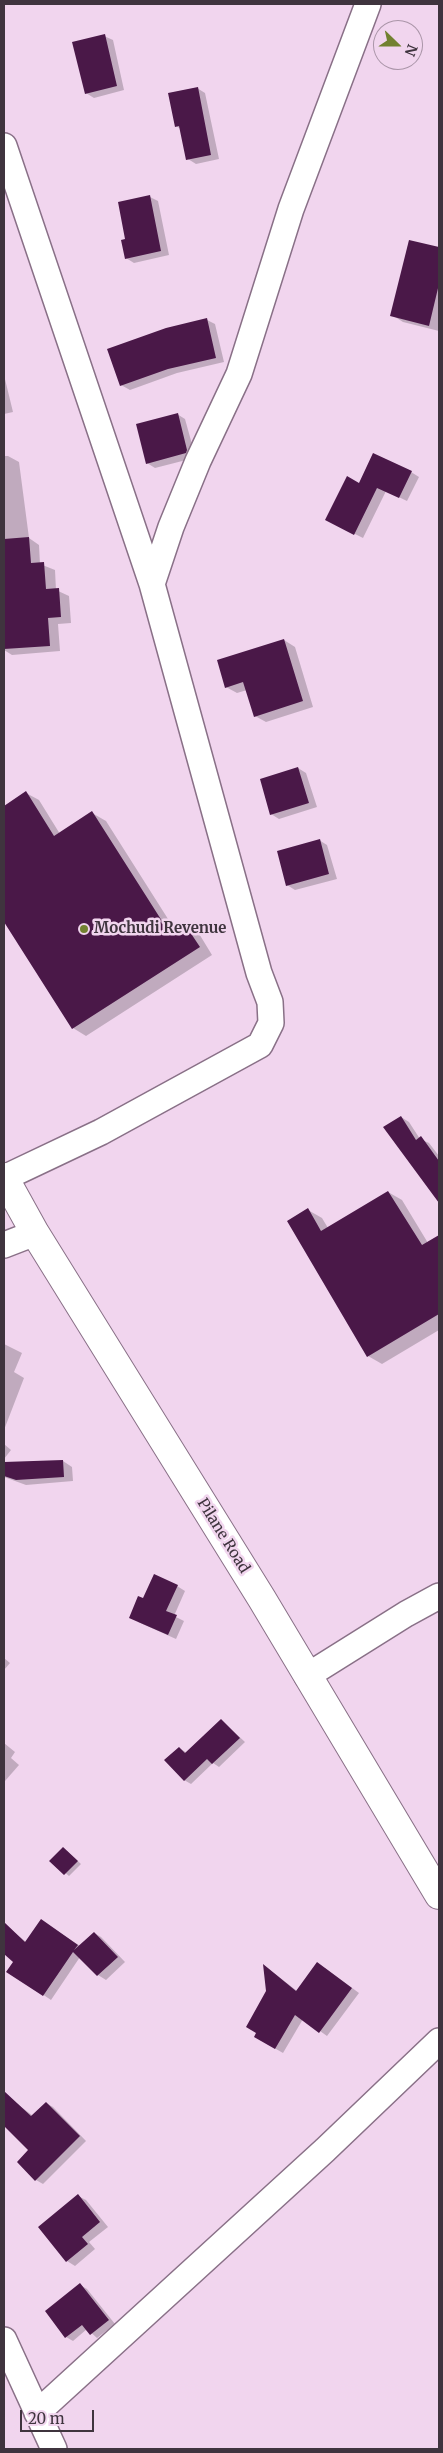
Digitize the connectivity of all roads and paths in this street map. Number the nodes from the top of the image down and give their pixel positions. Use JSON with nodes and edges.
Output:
{"nodes":[{"id":1,"x":368,"y":4,"type":"edge"},
{"id":2,"x":4,"y":146,"type":"edge"},
{"id":3,"x":152,"y":584,"type":"junction"},
{"id":4,"x":4,"y":1178,"type":"edge"},
{"id":5,"x":35,"y":1233,"type":"junction"},
{"id":6,"x":4,"y":1245,"type":"edge"},
{"id":7,"x":439,"y":1596,"type":"edge"},
{"id":8,"x":307,"y":1676,"type":"junction"},
{"id":9,"x":439,"y":1896,"type":"edge"},
{"id":10,"x":439,"y":2041,"type":"edge"},
{"id":11,"x":4,"y":2340,"type":"edge"},
{"id":12,"x":37,"y":2413,"type":"junction"},
{"id":13,"x":54,"y":2449,"type":"edge"}],
"edges":[{"from":1,"to":3,"type":"street"},
{"from":2,"to":3,"type":"street"},
{"from":3,"to":4,"type":"street"},
{"from":4,"to":5,"type":"main road","name":"Pilane Road"},
{"from":5,"to":6,"type":"street"},
{"from":5,"to":8,"type":"main road","name":"Pilane Road"},
{"from":7,"to":8,"type":"street"},
{"from":8,"to":9,"type":"main road","name":"Pilane Road"},
{"from":10,"to":12,"type":"street"},
{"from":11,"to":12,"type":"street"},
{"from":12,"to":13,"type":"street"}]}
